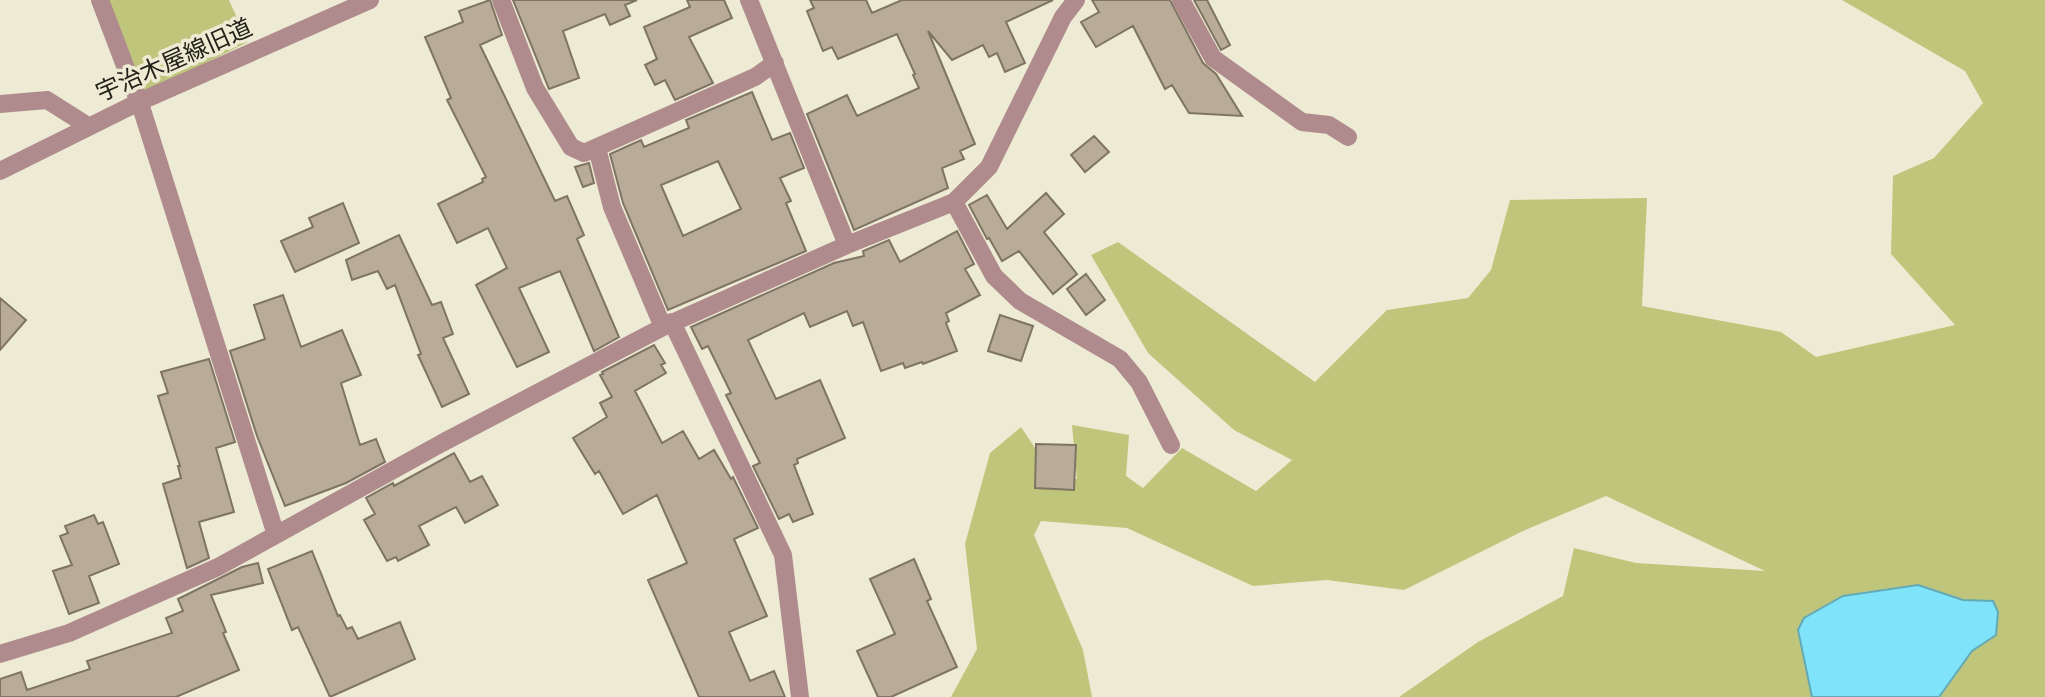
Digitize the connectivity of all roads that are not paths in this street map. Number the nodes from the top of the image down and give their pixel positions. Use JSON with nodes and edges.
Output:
{"nodes":[{"id":1,"x":100,"y":0,"type":"edge"},
{"id":2,"x":370,"y":0,"type":"edge"},
{"id":3,"x":501,"y":0,"type":"edge"},
{"id":4,"x":749,"y":0,"type":"edge"},
{"id":5,"x":1076,"y":0,"type":"edge"},
{"id":6,"x":1181,"y":0,"type":"edge"},
{"id":7,"x":775,"y":63,"type":"junction"},
{"id":8,"x":139,"y":102,"type":"junction"},
{"id":9,"x":0,"y":104,"type":"edge"},
{"id":10,"x":88,"y":126,"type":"junction"},
{"id":11,"x":1348,"y":137,"type":"dead end"},
{"id":12,"x":597,"y":148,"type":"junction"},
{"id":13,"x":0,"y":171,"type":"edge"},
{"id":14,"x":954,"y":202,"type":"junction"},
{"id":15,"x":847,"y":245,"type":"junction"},
{"id":16,"x":668,"y":324,"type":"junction"},
{"id":17,"x":1171,"y":445,"type":"dead end"},
{"id":18,"x":276,"y":535,"type":"junction"},
{"id":19,"x":0,"y":654,"type":"edge"},
{"id":20,"x":800,"y":697,"type":"edge"}],
"edges":[{"from":1,"to":8,"type":"street"},
{"from":2,"to":8,"type":"street","name":"宇治木屋線旧道"},
{"from":3,"to":12,"type":"street"},
{"from":4,"to":7,"type":"street"},
{"from":5,"to":14,"type":"street"},
{"from":6,"to":11,"type":"street"},
{"from":7,"to":12,"type":"street"},
{"from":7,"to":15,"type":"street"},
{"from":8,"to":10,"type":"street","name":"宇治木屋線旧道"},
{"from":8,"to":18,"type":"street"},
{"from":9,"to":10,"type":"street"},
{"from":10,"to":13,"type":"street","name":"宇治木屋線旧道"},
{"from":12,"to":16,"type":"street"},
{"from":14,"to":15,"type":"street"},
{"from":14,"to":17,"type":"street"},
{"from":15,"to":16,"type":"street"},
{"from":16,"to":18,"type":"street"},
{"from":16,"to":20,"type":"street"},
{"from":18,"to":19,"type":"street"}]}
